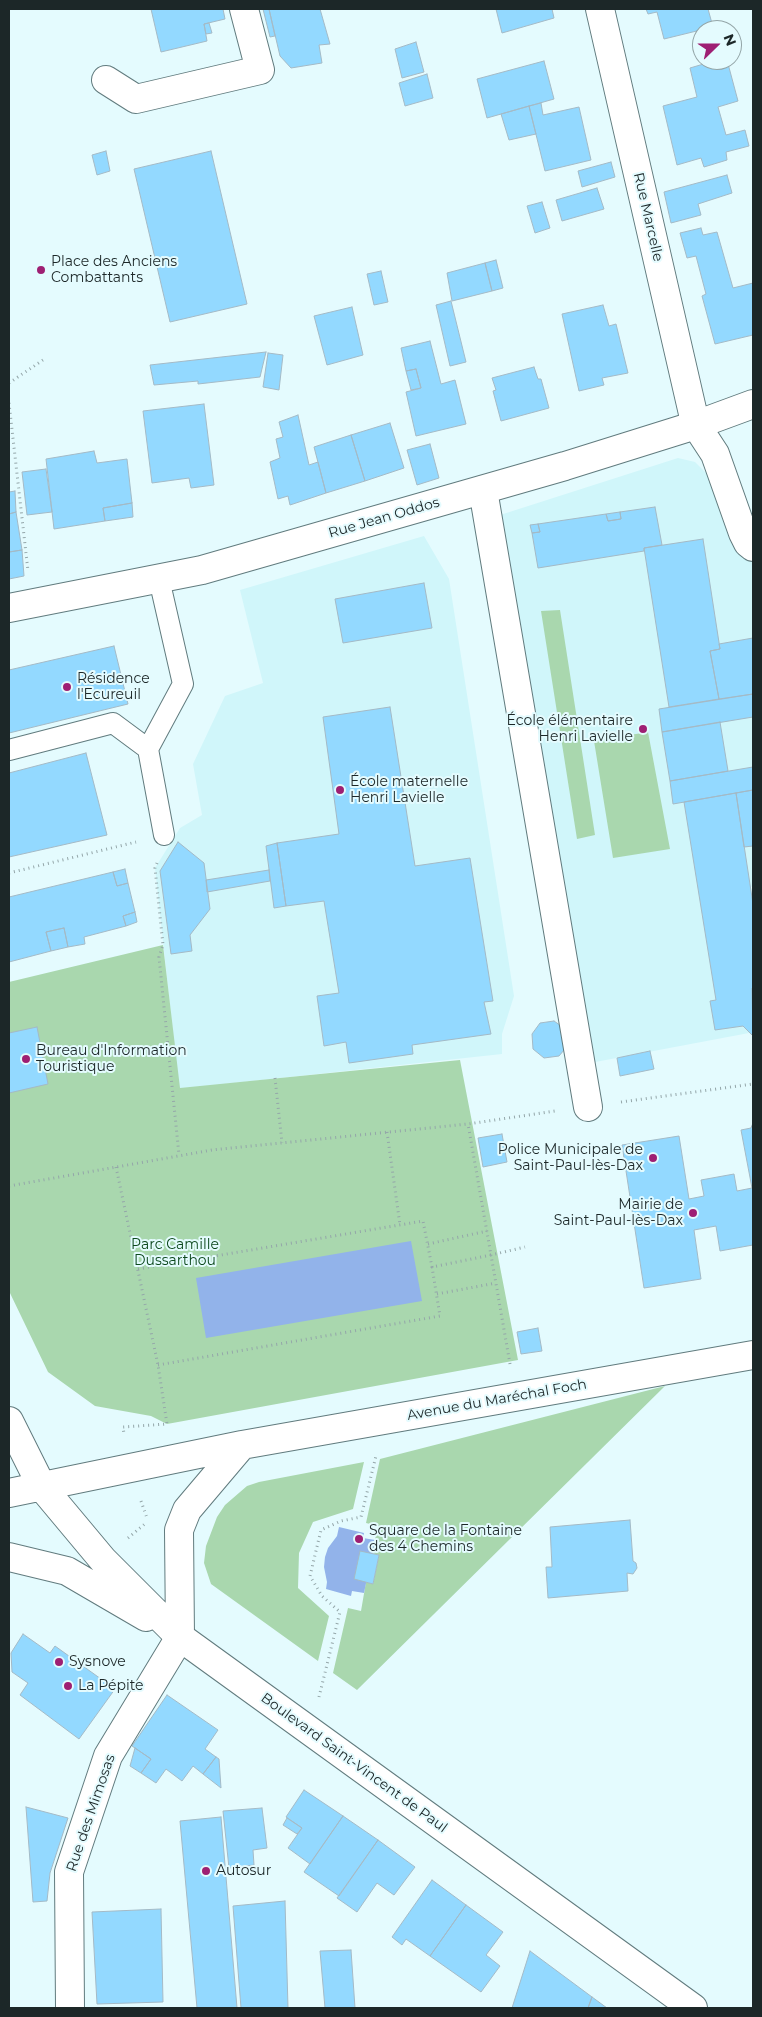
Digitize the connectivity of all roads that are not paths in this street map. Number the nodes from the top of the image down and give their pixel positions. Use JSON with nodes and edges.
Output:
{"nodes":[{"id":1,"x":244,"y":9,"type":"edge"},
{"id":2,"x":600,"y":9,"type":"edge"},
{"id":3,"x":106,"y":80,"type":"dead end"},
{"id":4,"x":753,"y":404,"type":"edge"},
{"id":5,"x":696,"y":425,"type":"junction"},
{"id":6,"x":483,"y":490,"type":"junction"},
{"id":7,"x":753,"y":547,"type":"edge"},
{"id":8,"x":159,"y":579,"type":"junction"},
{"id":9,"x":20,"y":606,"type":"edge"},
{"id":10,"x":148,"y":749,"type":"junction"},
{"id":11,"x":9,"y":750,"type":"edge"},
{"id":12,"x":164,"y":835,"type":"road end"},
{"id":13,"x":588,"y":1107,"type":"road end"},
{"id":14,"x":753,"y":1355,"type":"edge"},
{"id":15,"x":9,"y":1421,"type":"edge"},
{"id":16,"x":242,"y":1445,"type":"junction"},
{"id":17,"x":42,"y":1487,"type":"junction"},
{"id":18,"x":9,"y":1493,"type":"edge"},
{"id":19,"x":9,"y":1557,"type":"edge"},
{"id":20,"x":180,"y":1637,"type":"junction"},
{"id":21,"x":70,"y":2008,"type":"edge"},
{"id":22,"x":693,"y":2008,"type":"edge"}],
"edges":[{"from":1,"to":3,"type":"street"},
{"from":2,"to":5,"type":"street","name":"Rue Marcelle"},
{"from":4,"to":5,"type":"street","name":"Rue Jean Oddos"},
{"from":5,"to":6,"type":"street","name":"Rue Jean Oddos"},
{"from":5,"to":7,"type":"street"},
{"from":6,"to":8,"type":"street","name":"Rue Jean Oddos"},
{"from":6,"to":13,"type":"street"},
{"from":8,"to":9,"type":"street","name":"Rue Jean Oddos"},
{"from":8,"to":10,"type":"lane"},
{"from":10,"to":11,"type":"lane"},
{"from":10,"to":12,"type":"lane"},
{"from":14,"to":16,"type":"street","name":"Avenue du Maréchal Foch"},
{"from":15,"to":17,"type":"street","name":"Boulevard Saint-Vincent de Paul"},
{"from":16,"to":17,"type":"street","name":"Avenue du Maréchal Foch"},
{"from":16,"to":20,"type":"street"},
{"from":17,"to":18,"type":"street","name":"Avenue du Maréchal Foch"},
{"from":17,"to":20,"type":"street","name":"Boulevard Saint-Vincent de Paul"},
{"from":19,"to":20,"type":"street"},
{"from":20,"to":21,"type":"street","name":"Rue des Mimosas"},
{"from":20,"to":22,"type":"street","name":"Boulevard Saint-Vincent de Paul"}]}
